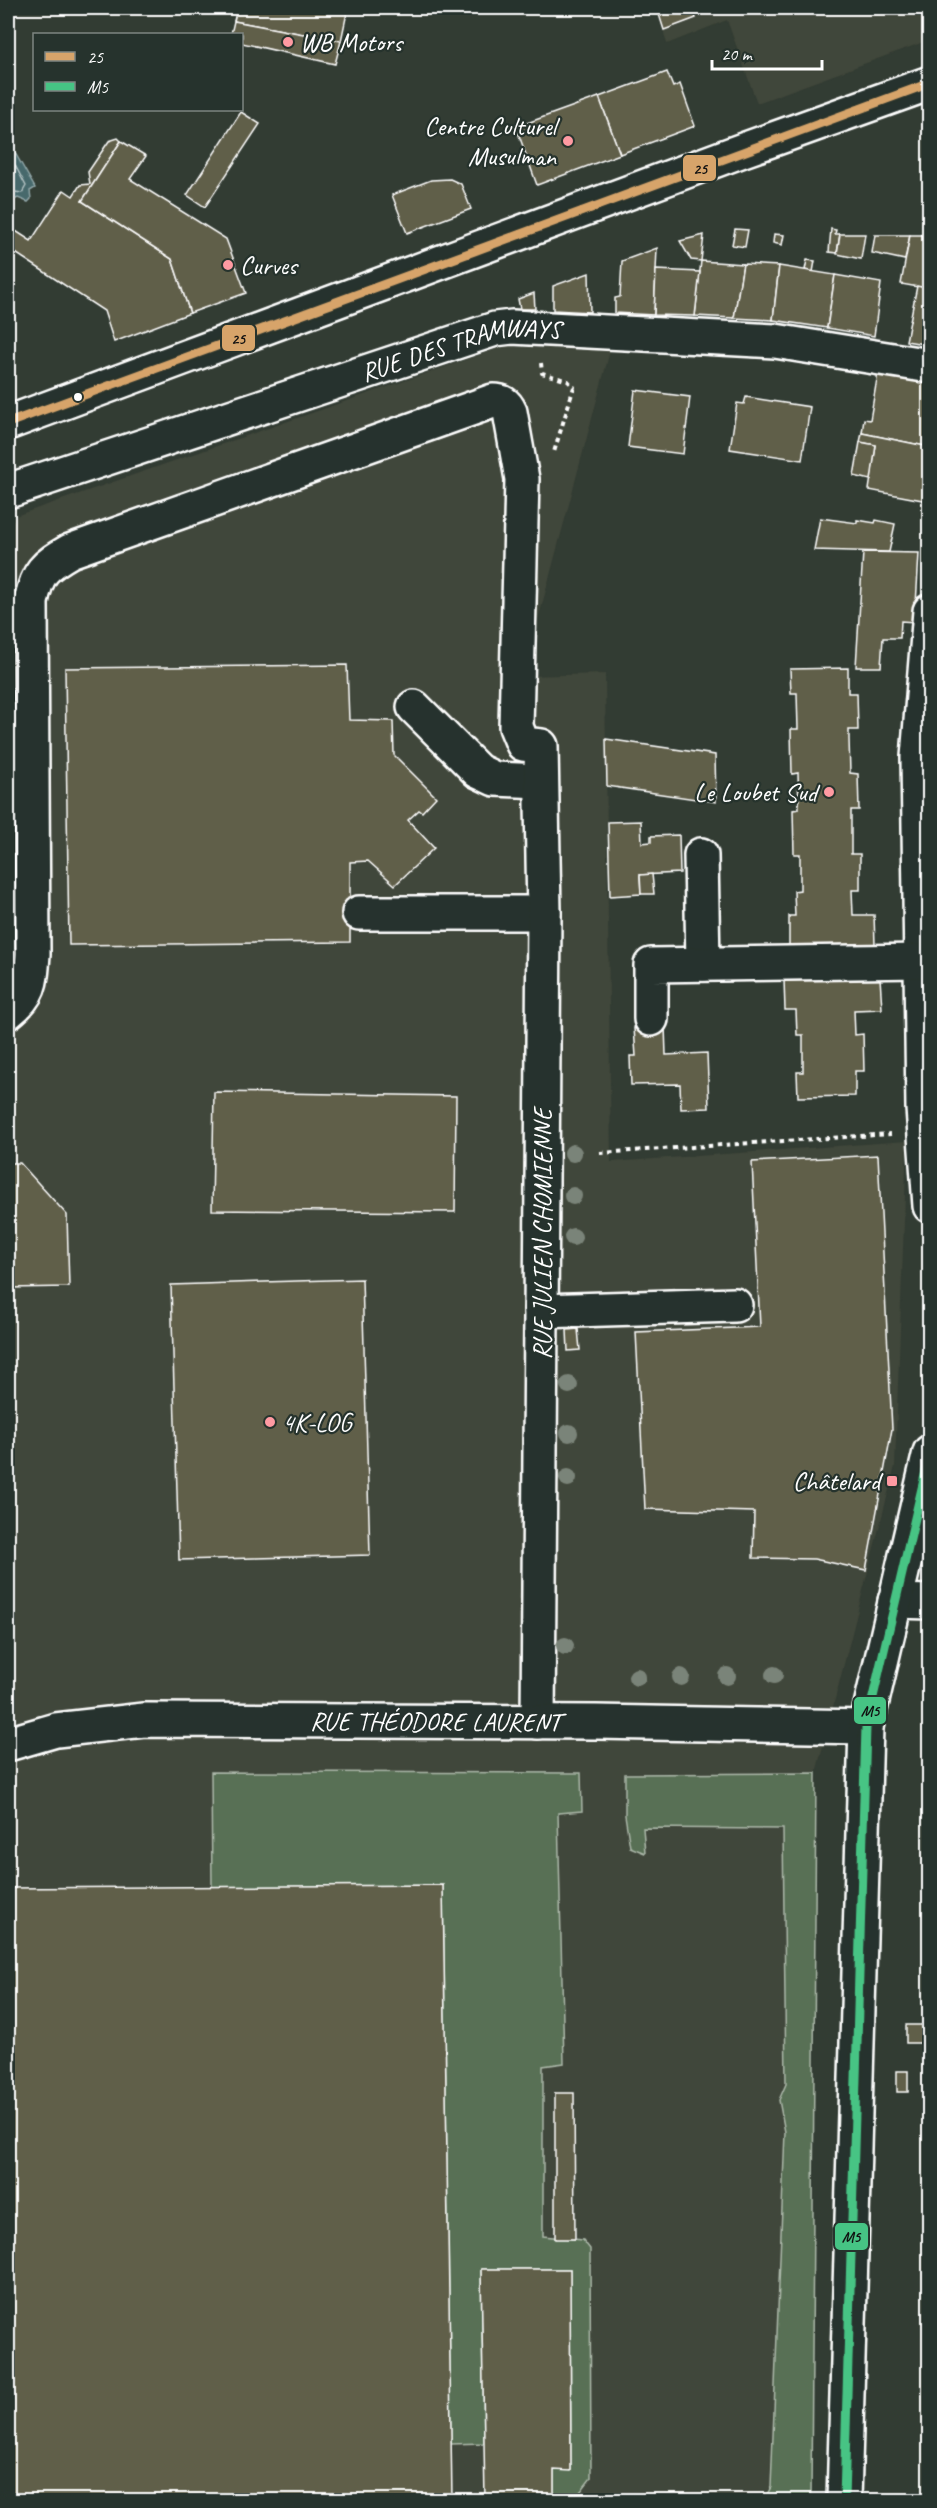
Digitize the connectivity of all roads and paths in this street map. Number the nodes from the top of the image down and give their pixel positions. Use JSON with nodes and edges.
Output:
{"nodes":[{"id":1,"x":930,"y":83,"type":"edge"},
{"id":2,"x":540,"y":364,"type":"dead end"},
{"id":3,"x":930,"y":366,"type":"edge"},
{"id":4,"x":571,"y":398,"type":"dead end"},
{"id":5,"x":8,"y":423,"type":"edge"},
{"id":6,"x":8,"y":491,"type":"edge"},
{"id":7,"x":930,"y":612,"type":"edge"},
{"id":8,"x":414,"y":707,"type":"dead end"},
{"id":9,"x":542,"y":781,"type":"junction"},
{"id":10,"x":701,"y":855,"type":"dead end"},
{"id":11,"x":359,"y":913,"type":"dead end"},
{"id":12,"x":544,"y":913,"type":"junction"},
{"id":13,"x":921,"y":961,"type":"junction"},
{"id":14,"x":703,"y":964,"type":"junction"},
{"id":15,"x":8,"y":1012,"type":"edge"},
{"id":16,"x":651,"y":1019,"type":"dead end"},
{"id":17,"x":898,"y":1133,"type":"dead end"},
{"id":18,"x":600,"y":1153,"type":"dead end"},
{"id":19,"x":930,"y":1206,"type":"edge"},
{"id":20,"x":735,"y":1305,"type":"dead end"},
{"id":21,"x":541,"y":1311,"type":"junction"},
{"id":22,"x":930,"y":1452,"type":"edge"},
{"id":23,"x":895,"y":1601,"type":"junction"},
{"id":24,"x":930,"y":1602,"type":"edge"},
{"id":25,"x":538,"y":1722,"type":"junction"},
{"id":26,"x":866,"y":1727,"type":"junction"},
{"id":27,"x":8,"y":1744,"type":"edge"},
{"id":28,"x":844,"y":2500,"type":"edge"}],
"edges":[{"from":1,"to":5,"type":"street"},
{"from":2,"to":4,"type":"path"},
{"from":3,"to":6,"type":"street","name":"RUE DES TRAMWAYS"},
{"from":7,"to":13,"type":"street"},
{"from":8,"to":9,"type":"street"},
{"from":9,"to":12,"type":"street","name":"RUE JULIEN CHOMIENNE"},
{"from":9,"to":15,"type":"street","name":"RUE JULIEN CHOMIENNE"},
{"from":10,"to":14,"type":"street"},
{"from":11,"to":12,"type":"street"},
{"from":12,"to":21,"type":"street","name":"RUE JULIEN CHOMIENNE"},
{"from":13,"to":14,"type":"street"},
{"from":13,"to":19,"type":"street"},
{"from":14,"to":16,"type":"street"},
{"from":17,"to":18,"type":"path"},
{"from":20,"to":21,"type":"street"},
{"from":21,"to":25,"type":"street","name":"RUE JULIEN CHOMIENNE"},
{"from":22,"to":23,"type":"street"},
{"from":23,"to":24,"type":"street"},
{"from":23,"to":26,"type":"street"},
{"from":25,"to":26,"type":"street","name":"RUE THÉODORE LAURENT"},
{"from":25,"to":27,"type":"street","name":"RUE THÉODORE LAURENT"},
{"from":26,"to":28,"type":"street"}]}
